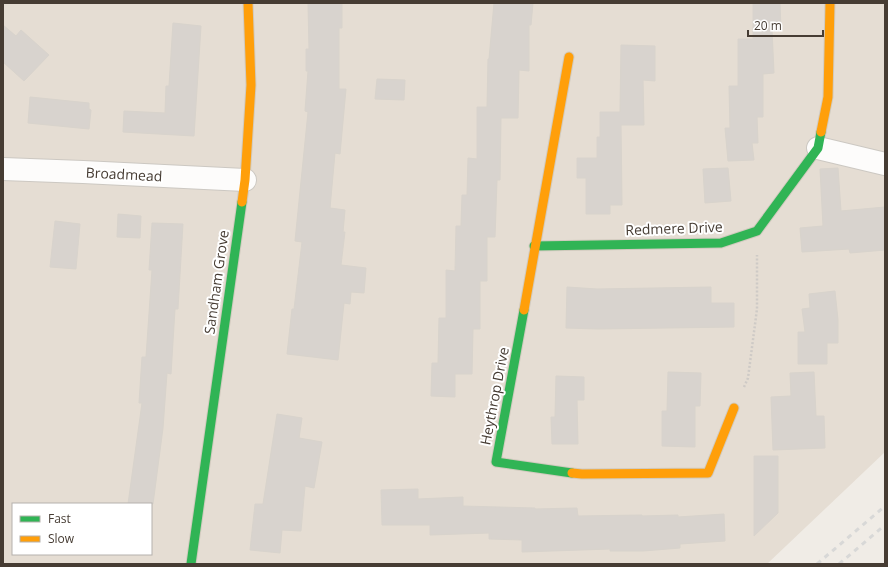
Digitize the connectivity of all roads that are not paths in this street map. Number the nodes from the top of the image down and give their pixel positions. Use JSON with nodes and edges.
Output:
{"nodes":[{"id":1,"x":248,"y":3,"type":"edge"},
{"id":2,"x":830,"y":3,"type":"edge"},
{"id":3,"x":569,"y":57,"type":"dead end"},
{"id":4,"x":818,"y":148,"type":"junction"},
{"id":5,"x":885,"y":164,"type":"edge"},
{"id":6,"x":3,"y":169,"type":"edge"},
{"id":7,"x":245,"y":180,"type":"junction"},
{"id":8,"x":534,"y":246,"type":"junction"},
{"id":9,"x":734,"y":408,"type":"road end"},
{"id":10,"x":191,"y":564,"type":"edge"}],
"edges":[{"from":1,"to":7,"type":"street","name":"Sandham Grove"},
{"from":2,"to":4,"type":"street"},
{"from":3,"to":8,"type":"street","name":"Heythrop Drive"},
{"from":4,"to":5,"type":"street"},
{"from":4,"to":8,"type":"street","name":"Redmere Drive"},
{"from":6,"to":7,"type":"street","name":"Broadmead"},
{"from":7,"to":10,"type":"street","name":"Sandham Grove"},
{"from":8,"to":9,"type":"street","name":"Heythrop Drive"}]}
